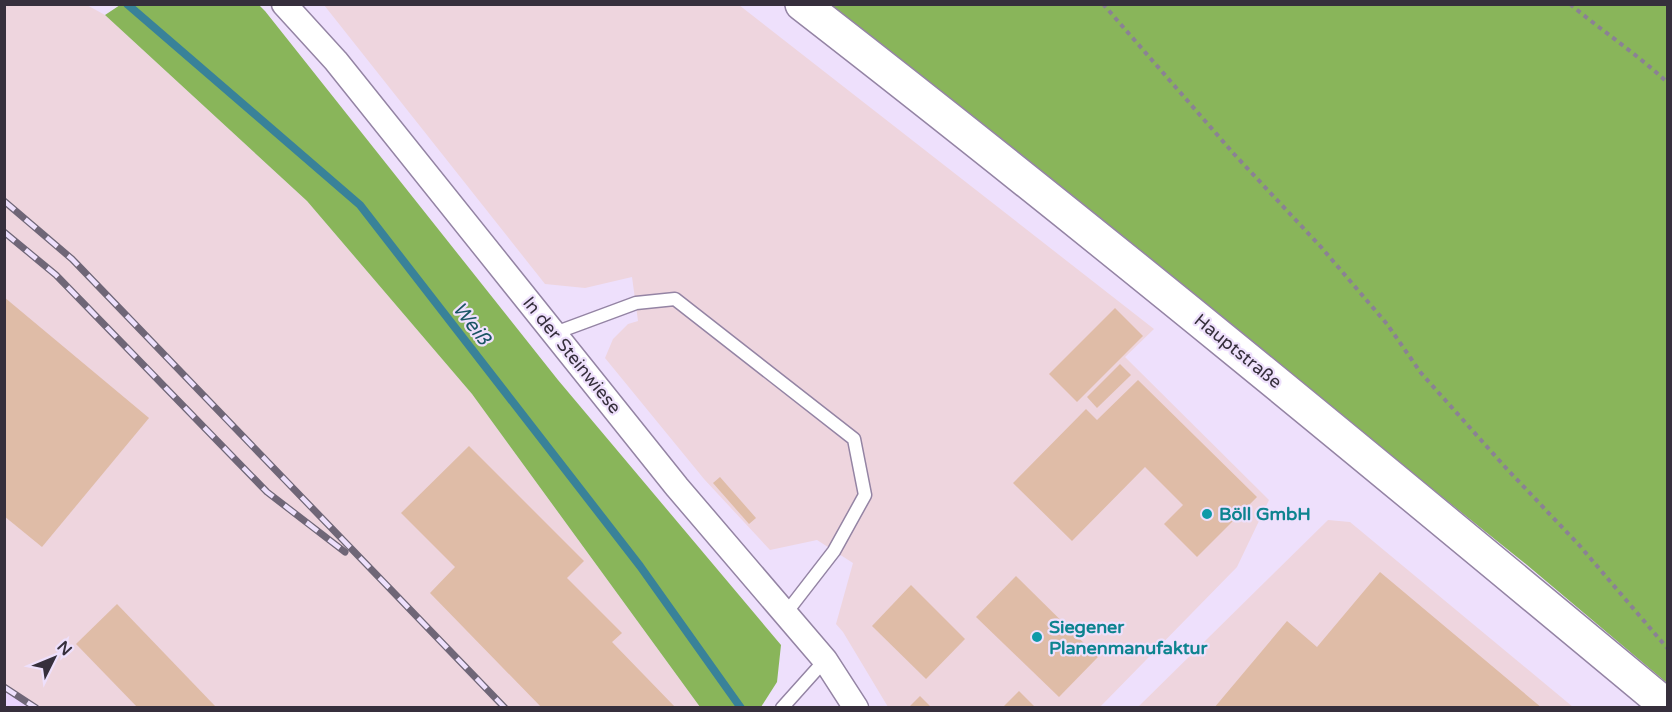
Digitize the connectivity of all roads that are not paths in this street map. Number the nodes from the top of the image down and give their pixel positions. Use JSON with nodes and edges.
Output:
{"nodes":[{"id":1,"x":284,"y":4,"type":"edge"},
{"id":2,"x":802,"y":4,"type":"edge"},
{"id":3,"x":555,"y":333,"type":"junction"},
{"id":4,"x":786,"y":613,"type":"junction"},
{"id":5,"x":825,"y":660,"type":"junction"},
{"id":6,"x":1668,"y":707,"type":"edge"},
{"id":7,"x":782,"y":708,"type":"edge"},
{"id":8,"x":856,"y":708,"type":"edge"}],
"edges":[{"from":1,"to":3,"type":"street","name":"In der Steinwiese"},
{"from":2,"to":6,"type":"main road","name":"Hauptstraße"},
{"from":3,"to":4,"type":"street","name":"In der Steinwiese"},
{"from":3,"to":4,"type":"lane"},
{"from":4,"to":5,"type":"street","name":"In der Steinwiese"},
{"from":5,"to":7,"type":"lane"},
{"from":5,"to":8,"type":"street","name":"In der Steinwiese"}]}
